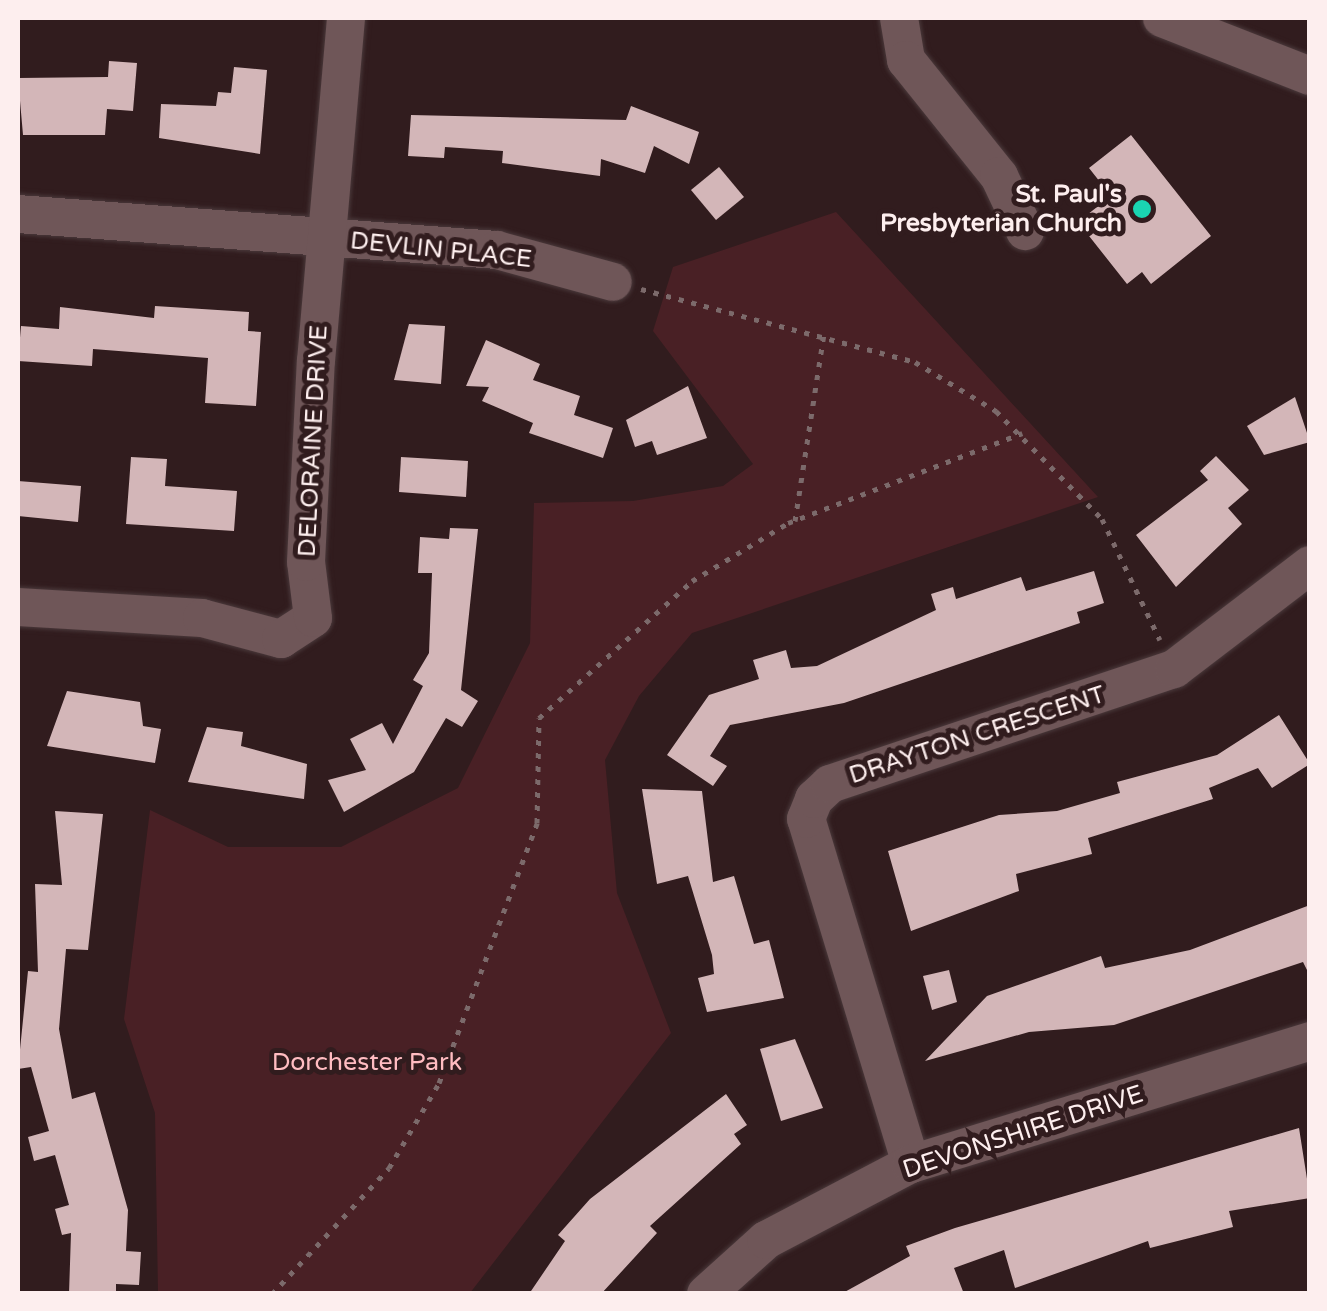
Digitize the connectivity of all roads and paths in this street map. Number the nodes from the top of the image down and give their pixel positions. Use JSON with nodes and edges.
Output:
{"nodes":[{"id":1,"x":346,"y":18,"type":"edge"},
{"id":2,"x":899,"y":18,"type":"edge"},
{"id":3,"x":1162,"y":18,"type":"edge"},
{"id":4,"x":1310,"y":76,"type":"edge"},
{"id":5,"x":18,"y":214,"type":"edge"},
{"id":6,"x":1025,"y":230,"type":"dead end"},
{"id":7,"x":326,"y":238,"type":"junction"},
{"id":8,"x":613,"y":282,"type":"joint"},
{"id":9,"x":824,"y":334,"type":"junction"},
{"id":10,"x":1022,"y":434,"type":"junction"},
{"id":11,"x":796,"y":521,"type":"junction"},
{"id":12,"x":1310,"y":564,"type":"edge"},
{"id":13,"x":18,"y":607,"type":"edge"},
{"id":14,"x":1174,"y":670,"type":"junction"},
{"id":15,"x":1310,"y":1041,"type":"edge"},
{"id":16,"x":911,"y":1164,"type":"junction"},
{"id":17,"x":272,"y":1294,"type":"edge"},
{"id":18,"x":706,"y":1294,"type":"edge"}],
"edges":[{"from":1,"to":7,"type":"street","name":"DELORAINE DRIVE"},
{"from":2,"to":6,"type":"street"},
{"from":3,"to":4,"type":"street"},
{"from":5,"to":7,"type":"street","name":"DEVLIN PLACE"},
{"from":7,"to":8,"type":"street","name":"DEVLIN PLACE"},
{"from":7,"to":13,"type":"street","name":"DELORAINE DRIVE"},
{"from":8,"to":9,"type":"path"},
{"from":9,"to":10,"type":"path"},
{"from":9,"to":11,"type":"path"},
{"from":10,"to":11,"type":"path"},
{"from":10,"to":14,"type":"path"},
{"from":11,"to":17,"type":"path"},
{"from":12,"to":14,"type":"street","name":"DRAYTON CRESCENT"},
{"from":14,"to":16,"type":"street","name":"DRAYTON CRESCENT"},
{"from":15,"to":16,"type":"street","name":"DEVONSHIRE DRIVE"},
{"from":16,"to":18,"type":"street","name":"DEVONSHIRE DRIVE"}]}
